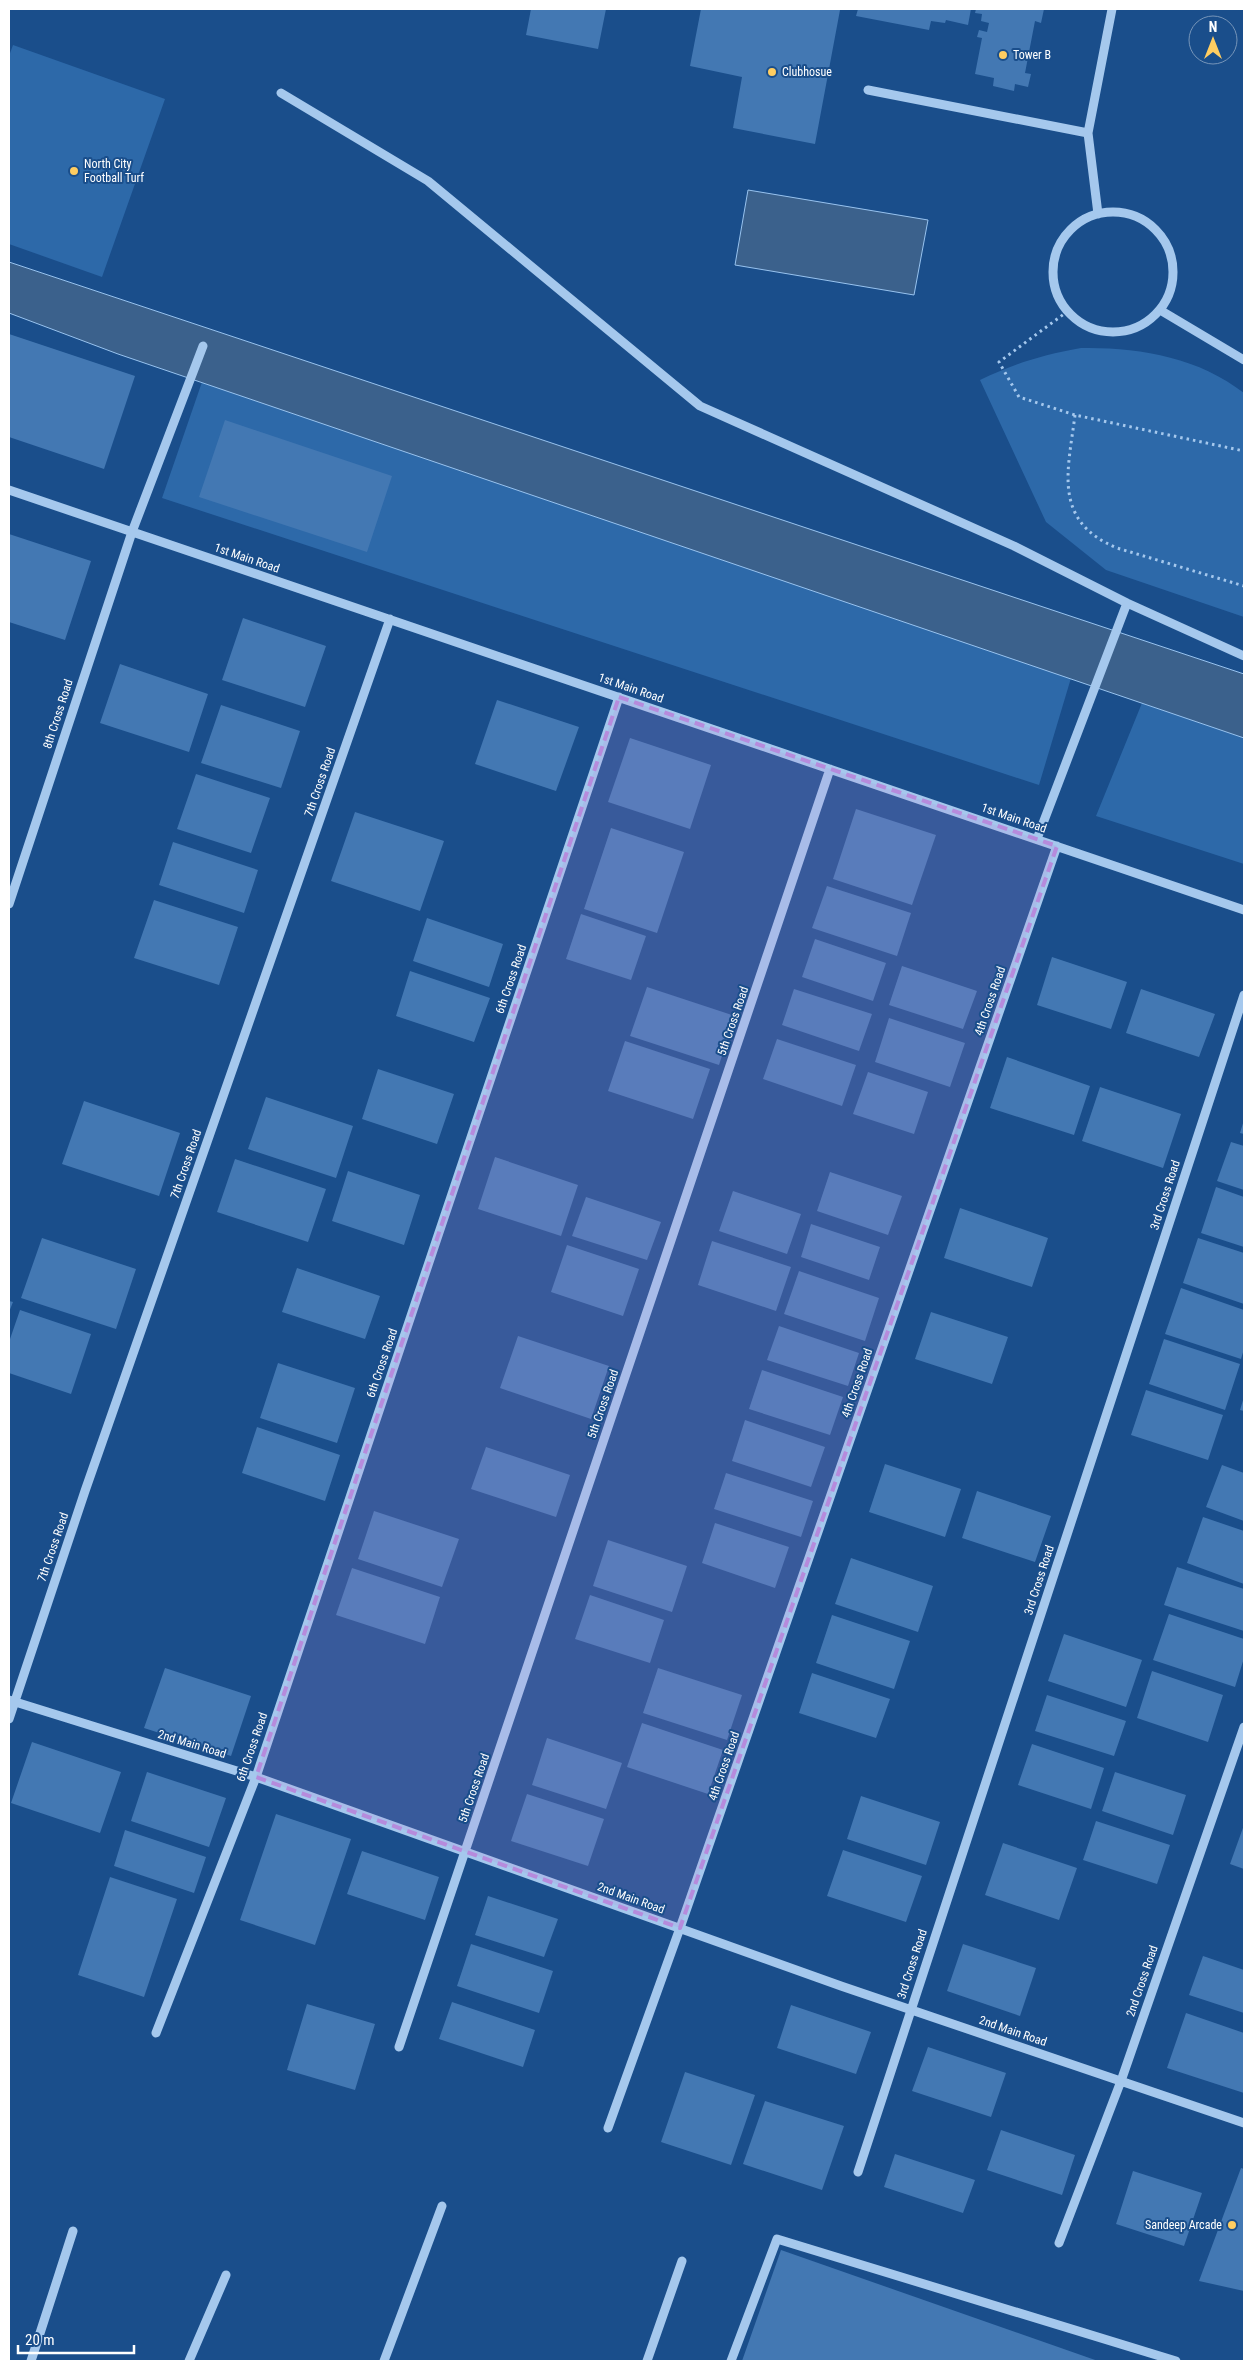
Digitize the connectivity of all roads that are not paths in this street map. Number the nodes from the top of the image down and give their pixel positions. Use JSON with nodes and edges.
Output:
{"nodes":[{"id":1,"x":1112,"y":9,"type":"edge"},
{"id":2,"x":868,"y":90,"type":"dead end"},
{"id":3,"x":281,"y":93,"type":"dead end"},
{"id":4,"x":1088,"y":133,"type":"junction"},
{"id":5,"x":1098,"y":214,"type":"junction"},
{"id":6,"x":1160,"y":310,"type":"junction"},
{"id":7,"x":202,"y":346,"type":"dead end"},
{"id":8,"x":1244,"y":360,"type":"edge"},
{"id":9,"x":9,"y":490,"type":"edge"},
{"id":10,"x":132,"y":532,"type":"junction"},
{"id":11,"x":1127,"y":603,"type":"junction"},
{"id":12,"x":390,"y":619,"type":"junction"},
{"id":13,"x":1244,"y":656,"type":"edge"},
{"id":14,"x":619,"y":697,"type":"junction"},
{"id":15,"x":830,"y":769,"type":"junction"},
{"id":16,"x":1037,"y":839,"type":"junction"},
{"id":17,"x":1058,"y":846,"type":"junction"},
{"id":18,"x":9,"y":904,"type":"edge"},
{"id":19,"x":1244,"y":910,"type":"edge"},
{"id":20,"x":1244,"y":995,"type":"edge"},
{"id":21,"x":12,"y":1701,"type":"edge"},
{"id":22,"x":9,"y":1719,"type":"edge"},
{"id":23,"x":1244,"y":1727,"type":"edge"},
{"id":24,"x":256,"y":1777,"type":"junction"},
{"id":25,"x":466,"y":1852,"type":"junction"},
{"id":26,"x":680,"y":1928,"type":"junction"},
{"id":27,"x":910,"y":2009,"type":"junction"},
{"id":28,"x":156,"y":2032,"type":"dead end"},
{"id":29,"x":399,"y":2047,"type":"dead end"},
{"id":30,"x":1121,"y":2081,"type":"junction"},
{"id":31,"x":1244,"y":2123,"type":"edge"},
{"id":32,"x":608,"y":2128,"type":"dead end"},
{"id":33,"x":858,"y":2172,"type":"dead end"},
{"id":34,"x":442,"y":2206,"type":"dead end"},
{"id":35,"x":72,"y":2231,"type":"dead end"},
{"id":36,"x":1059,"y":2243,"type":"dead end"},
{"id":37,"x":682,"y":2261,"type":"dead end"},
{"id":38,"x":226,"y":2275,"type":"dead end"},
{"id":39,"x":31,"y":2361,"type":"edge"},
{"id":40,"x":189,"y":2361,"type":"edge"},
{"id":41,"x":384,"y":2361,"type":"edge"},
{"id":42,"x":647,"y":2361,"type":"edge"},
{"id":43,"x":731,"y":2361,"type":"edge"},
{"id":44,"x":1176,"y":2361,"type":"edge"}],
"edges":[{"from":1,"to":4,"type":"street"},
{"from":2,"to":4,"type":"street"},
{"from":3,"to":11,"type":"street"},
{"from":4,"to":5,"type":"street"},
{"from":5,"to":6,"type":"street"},
{"from":5,"to":6,"type":"street"},
{"from":6,"to":8,"type":"street"},
{"from":7,"to":10,"type":"street","name":"8th Cross Road"},
{"from":9,"to":10,"type":"street","name":"1st Main Road"},
{"from":10,"to":12,"type":"street","name":"1st Main Road"},
{"from":10,"to":18,"type":"street","name":"8th Cross Road"},
{"from":11,"to":13,"type":"street"},
{"from":11,"to":16,"type":"street"},
{"from":12,"to":14,"type":"street","name":"1st Main Road"},
{"from":12,"to":21,"type":"street","name":"7th Cross Road"},
{"from":14,"to":15,"type":"street","name":"1st Main Road"},
{"from":14,"to":24,"type":"street","name":"6th Cross Road"},
{"from":15,"to":16,"type":"street","name":"1st Main Road"},
{"from":15,"to":25,"type":"street","name":"5th Cross Road"},
{"from":16,"to":17,"type":"street","name":"1st Main Road"},
{"from":17,"to":19,"type":"street","name":"1st Main Road"},
{"from":17,"to":26,"type":"street","name":"4th Cross Road"},
{"from":20,"to":27,"type":"street","name":"3rd Cross Road"},
{"from":21,"to":22,"type":"street","name":"7th Cross Road"},
{"from":21,"to":24,"type":"street","name":"2nd Main Road"},
{"from":23,"to":30,"type":"street","name":"2nd Cross Road"},
{"from":24,"to":25,"type":"street","name":"2nd Main Road"},
{"from":24,"to":28,"type":"street","name":"6th Cross Road"},
{"from":25,"to":26,"type":"street","name":"2nd Main Road"},
{"from":25,"to":29,"type":"street","name":"5th Cross Road"},
{"from":26,"to":27,"type":"street","name":"2nd Main Road"},
{"from":26,"to":32,"type":"street","name":"4th Cross Road"},
{"from":27,"to":30,"type":"street","name":"2nd Main Road"},
{"from":27,"to":33,"type":"street","name":"3rd Cross Road"},
{"from":30,"to":31,"type":"street","name":"2nd Main Road"},
{"from":30,"to":36,"type":"street","name":"2nd Cross Road"},
{"from":34,"to":41,"type":"street"},
{"from":35,"to":39,"type":"street"},
{"from":37,"to":42,"type":"street"},
{"from":38,"to":40,"type":"street"},
{"from":43,"to":44,"type":"street"}]}
